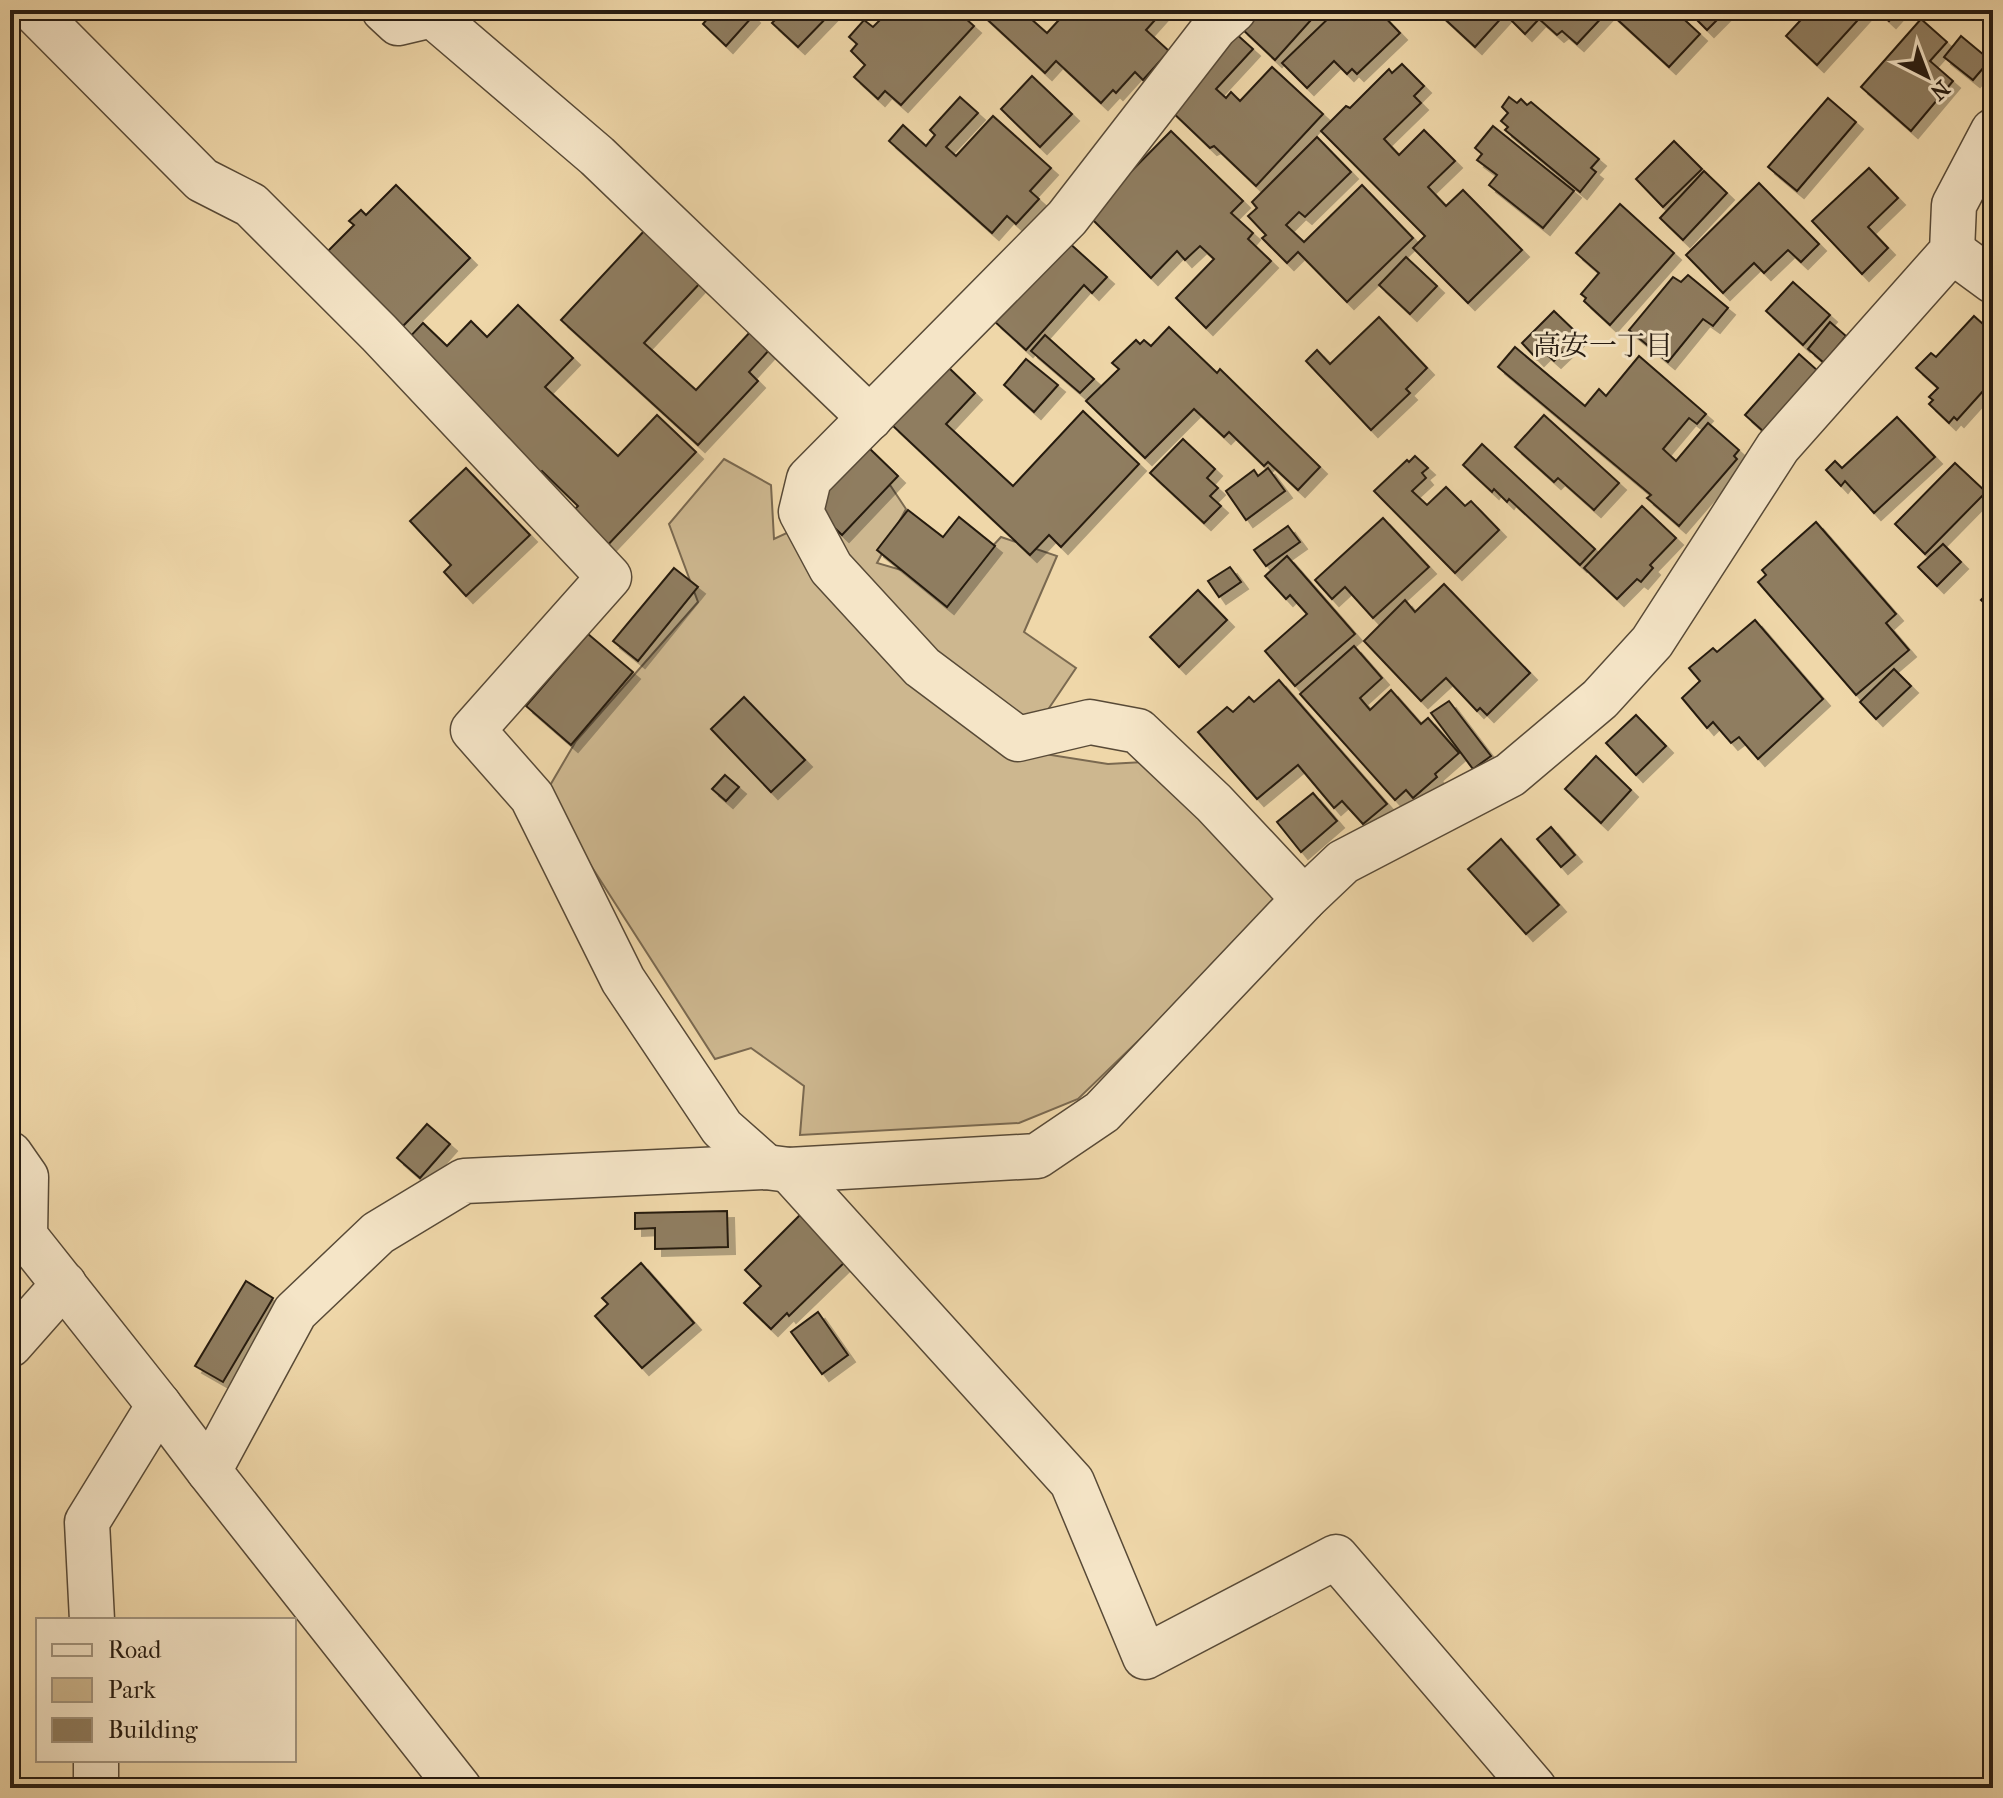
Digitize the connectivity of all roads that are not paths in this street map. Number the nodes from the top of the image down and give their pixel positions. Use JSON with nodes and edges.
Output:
{"nodes":[{"id":1,"x":33,"y":10,"type":"edge"},
{"id":2,"x":384,"y":10,"type":"edge"},
{"id":3,"x":1234,"y":10,"type":"edge"},
{"id":4,"x":435,"y":13,"type":"edge"},
{"id":5,"x":1993,"y":131,"type":"edge"},
{"id":6,"x":1952,"y":251,"type":"junction"},
{"id":7,"x":1993,"y":281,"type":"edge"},
{"id":8,"x":870,"y":418,"type":"junction"},
{"id":9,"x":1304,"y":899,"type":"junction"},
{"id":10,"x":10,"y":1154,"type":"edge"},
{"id":11,"x":778,"y":1169,"type":"junction"},
{"id":12,"x":64,"y":1284,"type":"junction"},
{"id":13,"x":10,"y":1345,"type":"edge"},
{"id":14,"x":159,"y":1405,"type":"junction"},
{"id":15,"x":209,"y":1471,"type":"junction"},
{"id":16,"x":92,"y":1618,"type":"edge"},
{"id":17,"x":96,"y":1762,"type":"edge"},
{"id":18,"x":96,"y":1788,"type":"edge"},
{"id":19,"x":459,"y":1788,"type":"edge"},
{"id":20,"x":1534,"y":1788,"type":"edge"}],
"edges":[{"from":1,"to":11,"type":"street"},
{"from":2,"to":4,"type":"street"},
{"from":3,"to":8,"type":"street"},
{"from":4,"to":8,"type":"street"},
{"from":5,"to":6,"type":"street"},
{"from":6,"to":7,"type":"street"},
{"from":6,"to":9,"type":"street"},
{"from":8,"to":9,"type":"street"},
{"from":9,"to":11,"type":"street"},
{"from":10,"to":12,"type":"street"},
{"from":11,"to":15,"type":"street"},
{"from":11,"to":20,"type":"street"},
{"from":12,"to":13,"type":"street"},
{"from":12,"to":14,"type":"street"},
{"from":14,"to":15,"type":"street"},
{"from":14,"to":16,"type":"street"},
{"from":15,"to":19,"type":"street"},
{"from":17,"to":18,"type":"street"}]}
